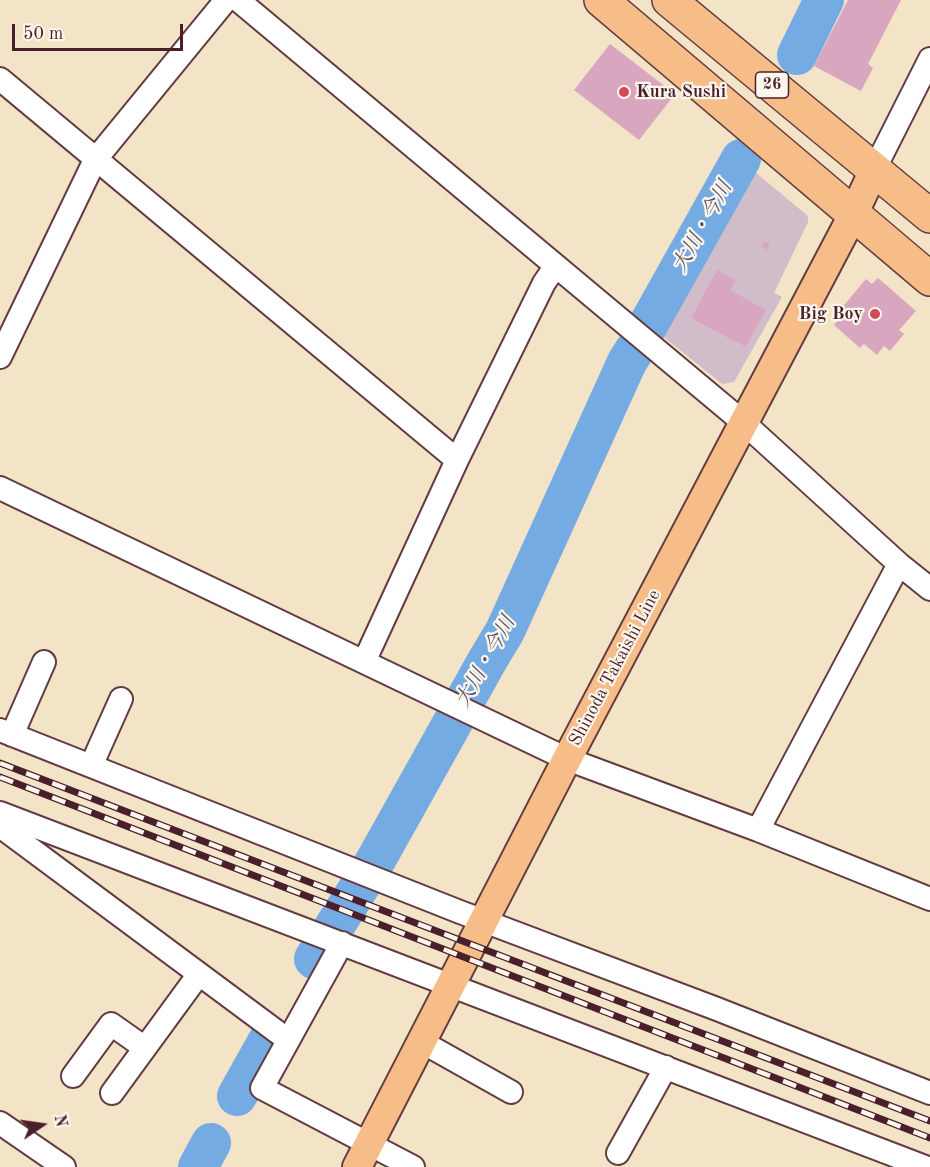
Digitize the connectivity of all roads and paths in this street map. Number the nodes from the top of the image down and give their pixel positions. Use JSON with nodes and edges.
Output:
{"nodes":[{"id":1,"x":226,"y":0,"type":"edge"},
{"id":2,"x":238,"y":0,"type":"edge"},
{"id":3,"x":601,"y":0,"type":"edge"},
{"id":4,"x":669,"y":0,"type":"edge"},
{"id":5,"x":930,"y":58,"type":"edge"},
{"id":6,"x":0,"y":79,"type":"edge"},
{"id":7,"x":95,"y":160,"type":"junction"},
{"id":8,"x":874,"y":170,"type":"junction"},
{"id":9,"x":853,"y":215,"type":"junction"},
{"id":10,"x":930,"y":216,"type":"edge"},
{"id":11,"x":555,"y":267,"type":"junction"},
{"id":12,"x":930,"y":279,"type":"edge"},
{"id":13,"x":0,"y":357,"type":"edge"},
{"id":14,"x":744,"y":423,"type":"junction"},
{"id":15,"x":457,"y":460,"type":"junction"},
{"id":16,"x":0,"y":488,"type":"edge"},
{"id":17,"x":899,"y":564,"type":"junction"},
{"id":18,"x":930,"y":589,"type":"edge"},
{"id":19,"x":44,"y":662,"type":"dead end"},
{"id":20,"x":364,"y":662,"type":"junction"},
{"id":21,"x":121,"y":699,"type":"dead end"},
{"id":22,"x":6,"y":732,"type":"edge"},
{"id":23,"x":567,"y":759,"type":"junction"},
{"id":24,"x":91,"y":766,"type":"junction"},
{"id":25,"x":0,"y":813,"type":"edge"},
{"id":26,"x":0,"y":826,"type":"edge"},
{"id":27,"x":758,"y":830,"type":"junction"},
{"id":28,"x":930,"y":899,"type":"edge"},
{"id":29,"x":484,"y":921,"type":"junction"},
{"id":30,"x":342,"y":943,"type":"junction"},
{"id":31,"x":199,"y":974,"type":"junction"},
{"id":32,"x":450,"y":985,"type":"junction"},
{"id":33,"x":288,"y":1040,"type":"junction"},
{"id":34,"x":422,"y":1042,"type":"junction"},
{"id":35,"x":145,"y":1048,"type":"junction"},
{"id":36,"x":666,"y":1067,"type":"junction"},
{"id":37,"x":73,"y":1076,"type":"dead end"},
{"id":38,"x":511,"y":1092,"type":"dead end"},
{"id":39,"x":112,"y":1093,"type":"dead end"},
{"id":40,"x":930,"y":1093,"type":"edge"},
{"id":41,"x":0,"y":1123,"type":"edge"},
{"id":42,"x":618,"y":1153,"type":"dead end"},
{"id":43,"x":363,"y":1156,"type":"edge"},
{"id":44,"x":64,"y":1167,"type":"edge"},
{"id":45,"x":413,"y":1167,"type":"edge"},
{"id":46,"x":925,"y":1167,"type":"edge"}],
"edges":[{"from":1,"to":7,"type":"street"},
{"from":2,"to":11,"type":"street"},
{"from":3,"to":9,"type":"highway","number":"26"},
{"from":4,"to":8,"type":"highway","number":"26"},
{"from":5,"to":8,"type":"street"},
{"from":6,"to":7,"type":"street"},
{"from":7,"to":13,"type":"street"},
{"from":7,"to":15,"type":"street"},
{"from":8,"to":9,"type":"main road","name":"Shinoda Takaishi Line"},
{"from":8,"to":10,"type":"highway","number":"26"},
{"from":9,"to":12,"type":"highway","number":"26"},
{"from":9,"to":14,"type":"main road","name":"Shinoda Takaishi Line"},
{"from":11,"to":14,"type":"street"},
{"from":11,"to":15,"type":"street"},
{"from":14,"to":17,"type":"street"},
{"from":14,"to":23,"type":"main road","name":"Shinoda Takaishi Line"},
{"from":15,"to":20,"type":"street"},
{"from":16,"to":20,"type":"street"},
{"from":17,"to":18,"type":"street"},
{"from":17,"to":27,"type":"street"},
{"from":19,"to":22,"type":"street"},
{"from":20,"to":23,"type":"street"},
{"from":21,"to":24,"type":"street"},
{"from":22,"to":24,"type":"street"},
{"from":23,"to":27,"type":"street"},
{"from":23,"to":29,"type":"main road","name":"Shinoda Takaishi Line"},
{"from":24,"to":29,"type":"street"},
{"from":25,"to":30,"type":"street"},
{"from":26,"to":31,"type":"street"},
{"from":27,"to":28,"type":"street"},
{"from":29,"to":32,"type":"main road","name":"Shinoda Takaishi Line"},
{"from":29,"to":40,"type":"street"},
{"from":30,"to":32,"type":"street"},
{"from":30,"to":33,"type":"street"},
{"from":31,"to":33,"type":"street"},
{"from":31,"to":35,"type":"street"},
{"from":32,"to":34,"type":"main road","name":"Shinoda Takaishi Line"},
{"from":32,"to":36,"type":"street"},
{"from":33,"to":43,"type":"street"},
{"from":34,"to":38,"type":"street"},
{"from":34,"to":43,"type":"main road","name":"Shinoda Takaishi Line"},
{"from":35,"to":37,"type":"street"},
{"from":35,"to":39,"type":"street"},
{"from":36,"to":42,"type":"street"},
{"from":36,"to":46,"type":"street"},
{"from":41,"to":44,"type":"street"},
{"from":43,"to":45,"type":"street"}]}
